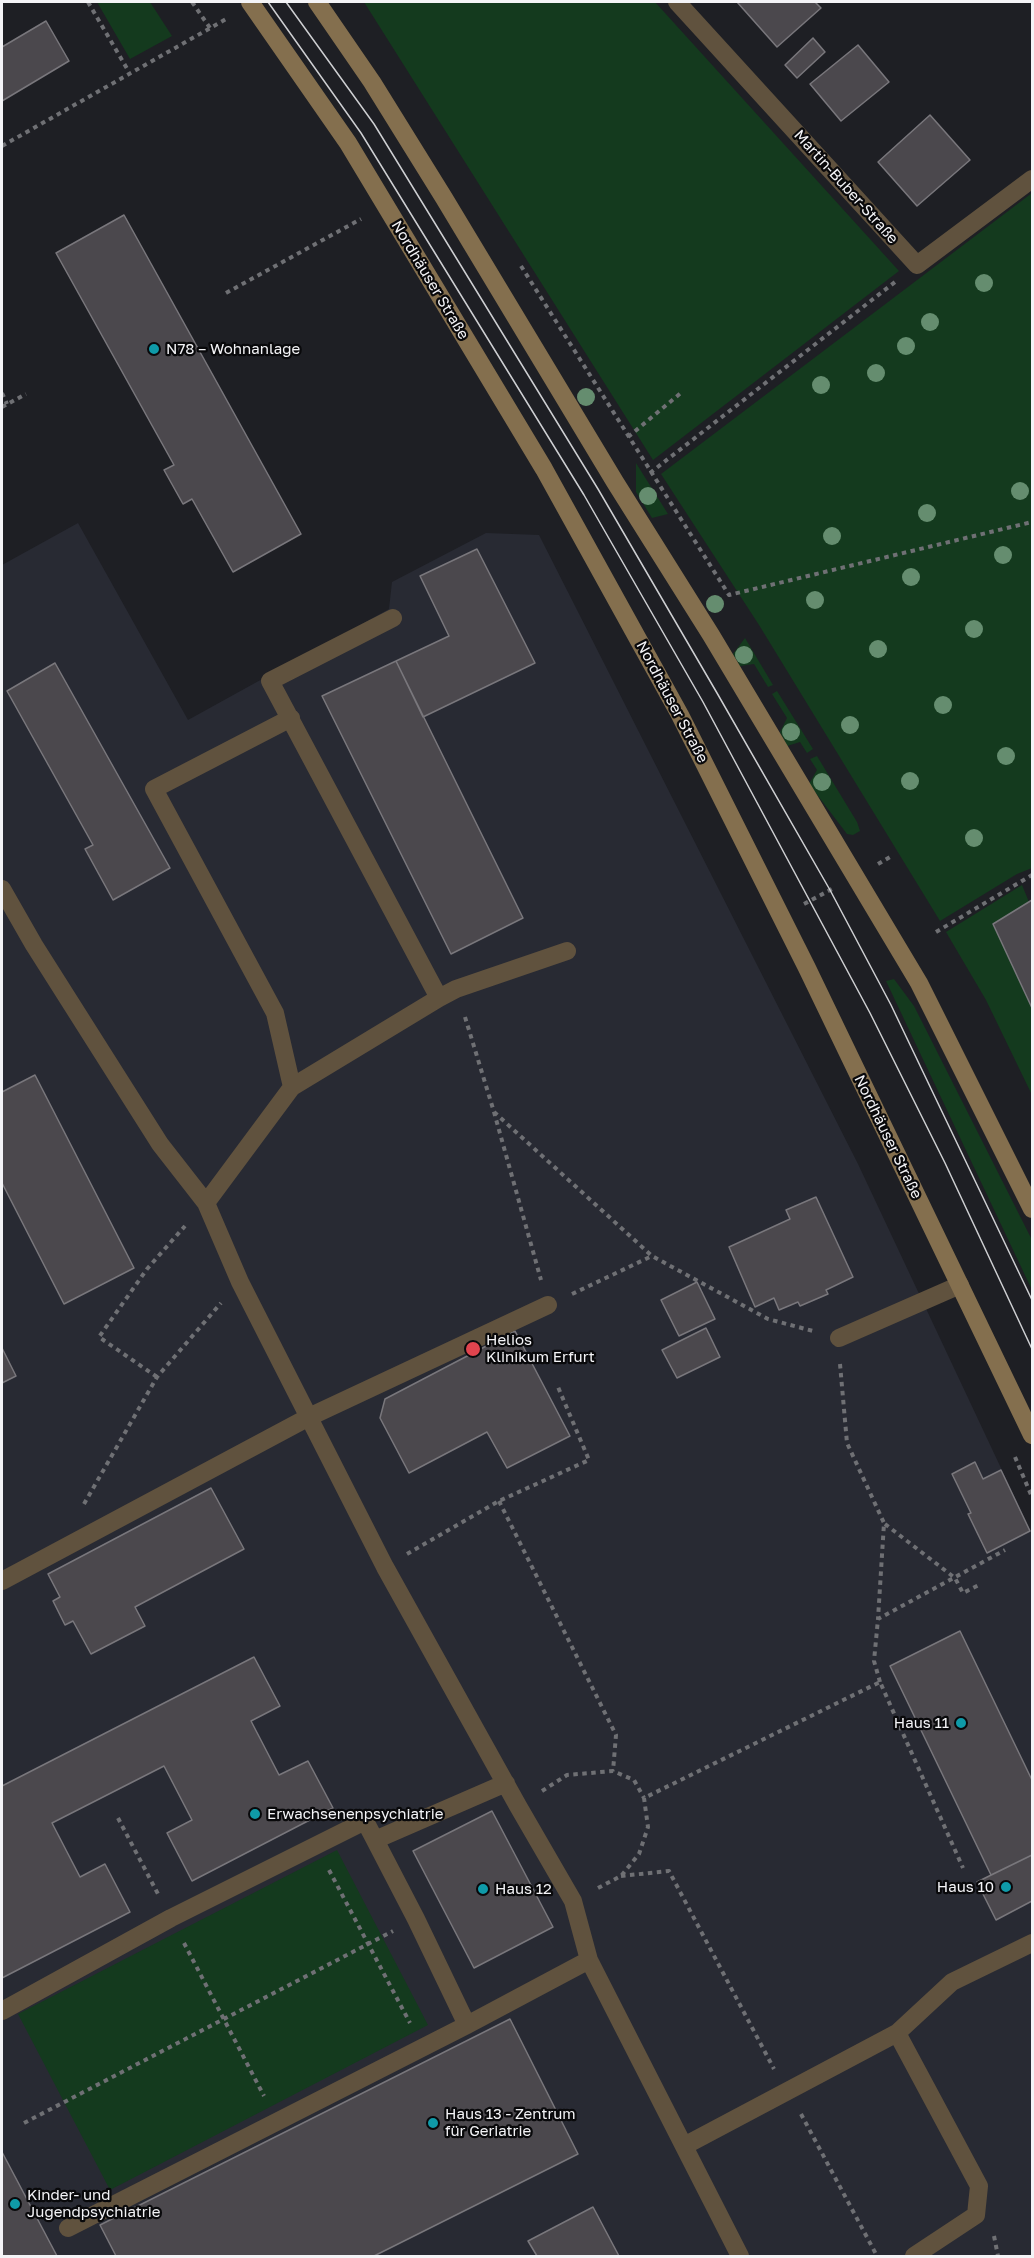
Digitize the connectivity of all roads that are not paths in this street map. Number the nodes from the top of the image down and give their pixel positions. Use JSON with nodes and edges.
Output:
{"nodes":[{"id":1,"x":250,"y":2,"type":"edge"},
{"id":2,"x":317,"y":2,"type":"edge"},
{"id":3,"x":677,"y":2,"type":"edge"},
{"id":4,"x":1032,"y":179,"type":"edge"},
{"id":5,"x":393,"y":618,"type":"dead end"},
{"id":6,"x":291,"y":718,"type":"junction"},
{"id":7,"x":2,"y":890,"type":"edge"},
{"id":8,"x":567,"y":951,"type":"dead end"},
{"id":9,"x":439,"y":998,"type":"junction"},
{"id":10,"x":292,"y":1087,"type":"junction"},
{"id":11,"x":206,"y":1203,"type":"junction"},
{"id":12,"x":1032,"y":1209,"type":"edge"},
{"id":13,"x":960,"y":1285,"type":"junction"},
{"id":14,"x":548,"y":1305,"type":"road end"},
{"id":15,"x":838,"y":1338,"type":"road end"},
{"id":16,"x":309,"y":1417,"type":"junction"},
{"id":17,"x":1032,"y":1436,"type":"edge"},
{"id":18,"x":2,"y":1581,"type":"edge"},
{"id":19,"x":506,"y":1783,"type":"junction"},
{"id":20,"x":375,"y":1840,"type":"junction"},
{"id":21,"x":1032,"y":1943,"type":"edge"},
{"id":22,"x":589,"y":1960,"type":"junction"},
{"id":23,"x":2,"y":2011,"type":"edge"},
{"id":24,"x":467,"y":2025,"type":"junction"},
{"id":25,"x":897,"y":2033,"type":"junction"},
{"id":26,"x":684,"y":2146,"type":"junction"},
{"id":27,"x":68,"y":2229,"type":"dead end"},
{"id":28,"x":740,"y":2256,"type":"edge"},
{"id":29,"x":914,"y":2256,"type":"edge"}],
"edges":[{"from":1,"to":13,"type":"main road","name":"Nordhäuser Straße"},
{"from":2,"to":12,"type":"main road"},
{"from":3,"to":4,"type":"street","name":"Martin-Buber-Straße"},
{"from":5,"to":6,"type":"street"},
{"from":6,"to":9,"type":"street"},
{"from":6,"to":10,"type":"street"},
{"from":7,"to":11,"type":"street"},
{"from":8,"to":9,"type":"street"},
{"from":9,"to":10,"type":"street"},
{"from":10,"to":11,"type":"street"},
{"from":11,"to":16,"type":"street"},
{"from":13,"to":15,"type":"street"},
{"from":13,"to":17,"type":"main road","name":"Nordhäuser Straße"},
{"from":14,"to":16,"type":"street"},
{"from":16,"to":18,"type":"street"},
{"from":16,"to":19,"type":"street"},
{"from":19,"to":20,"type":"street"},
{"from":19,"to":22,"type":"street"},
{"from":20,"to":23,"type":"street"},
{"from":20,"to":24,"type":"street"},
{"from":21,"to":25,"type":"street"},
{"from":22,"to":24,"type":"street"},
{"from":22,"to":26,"type":"street"},
{"from":24,"to":27,"type":"street"},
{"from":25,"to":26,"type":"street"},
{"from":25,"to":29,"type":"street"},
{"from":26,"to":28,"type":"street"}]}
